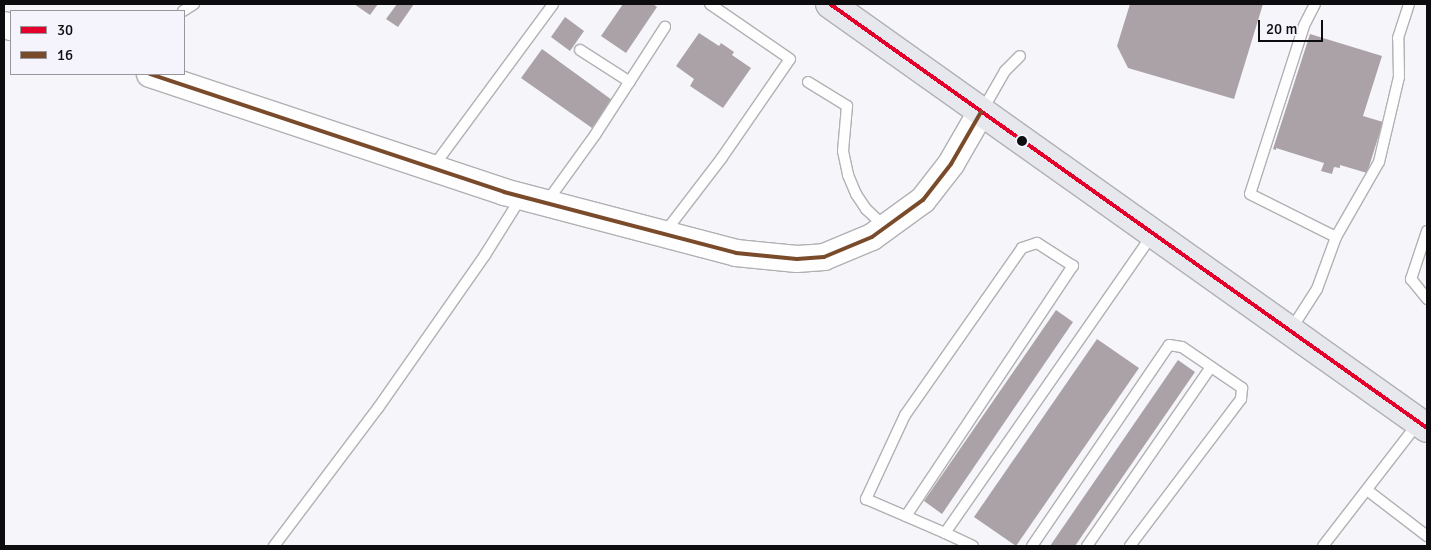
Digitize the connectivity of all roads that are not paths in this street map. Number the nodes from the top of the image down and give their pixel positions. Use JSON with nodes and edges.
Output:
{"nodes":[{"id":1,"x":553,"y":4,"type":"edge"},
{"id":2,"x":710,"y":4,"type":"edge"},
{"id":3,"x":830,"y":4,"type":"edge"},
{"id":4,"x":1315,"y":4,"type":"edge"},
{"id":5,"x":1409,"y":4,"type":"edge"},
{"id":6,"x":665,"y":27,"type":"dead end"},
{"id":7,"x":580,"y":50,"type":"dead end"},
{"id":8,"x":1020,"y":56,"type":"dead end"},
{"id":9,"x":153,"y":75,"type":"edge"},
{"id":10,"x":630,"y":82,"type":"junction"},
{"id":11,"x":808,"y":82,"type":"dead end"},
{"id":12,"x":981,"y":112,"type":"junction"},
{"id":13,"x":433,"y":168,"type":"junction"},
{"id":14,"x":534,"y":200,"type":"junction"},
{"id":15,"x":886,"y":228,"type":"junction"},
{"id":16,"x":1427,"y":231,"type":"edge"},
{"id":17,"x":1154,"y":233,"type":"junction"},
{"id":18,"x":663,"y":235,"type":"junction"},
{"id":19,"x":1336,"y":238,"type":"junction"},
{"id":20,"x":1427,"y":299,"type":"edge"},
{"id":21,"x":1290,"y":331,"type":"junction"},
{"id":22,"x":1211,"y":367,"type":"junction"},
{"id":23,"x":1423,"y":425,"type":"edge"},
{"id":24,"x":1367,"y":490,"type":"junction"},
{"id":25,"x":906,"y":516,"type":"junction"},
{"id":26,"x":944,"y":533,"type":"junction"},
{"id":27,"x":1427,"y":536,"type":"edge"},
{"id":28,"x":274,"y":546,"type":"edge"},
{"id":29,"x":973,"y":546,"type":"edge"},
{"id":30,"x":1032,"y":546,"type":"edge"},
{"id":31,"x":1087,"y":546,"type":"edge"},
{"id":32,"x":1130,"y":546,"type":"edge"},
{"id":33,"x":1323,"y":546,"type":"edge"}],
"edges":[{"from":1,"to":13,"type":"lane"},
{"from":2,"to":18,"type":"lane"},
{"from":3,"to":12,"type":"main road"},
{"from":4,"to":19,"type":"lane"},
{"from":5,"to":19,"type":"lane"},
{"from":6,"to":10,"type":"lane"},
{"from":7,"to":10,"type":"lane"},
{"from":8,"to":12,"type":"lane"},
{"from":9,"to":13,"type":"street"},
{"from":10,"to":14,"type":"lane"},
{"from":11,"to":15,"type":"lane"},
{"from":12,"to":15,"type":"street"},
{"from":12,"to":17,"type":"main road"},
{"from":13,"to":14,"type":"street"},
{"from":14,"to":18,"type":"street"},
{"from":14,"to":28,"type":"lane"},
{"from":15,"to":18,"type":"street"},
{"from":16,"to":20,"type":"lane"},
{"from":17,"to":21,"type":"main road"},
{"from":17,"to":26,"type":"lane"},
{"from":19,"to":21,"type":"lane"},
{"from":21,"to":23,"type":"main road"},
{"from":22,"to":30,"type":"lane"},
{"from":22,"to":31,"type":"lane"},
{"from":22,"to":32,"type":"lane"},
{"from":23,"to":24,"type":"lane"},
{"from":24,"to":27,"type":"lane"},
{"from":24,"to":33,"type":"lane"},
{"from":25,"to":25,"type":"lane"},
{"from":25,"to":26,"type":"lane"},
{"from":26,"to":29,"type":"lane"}]}
